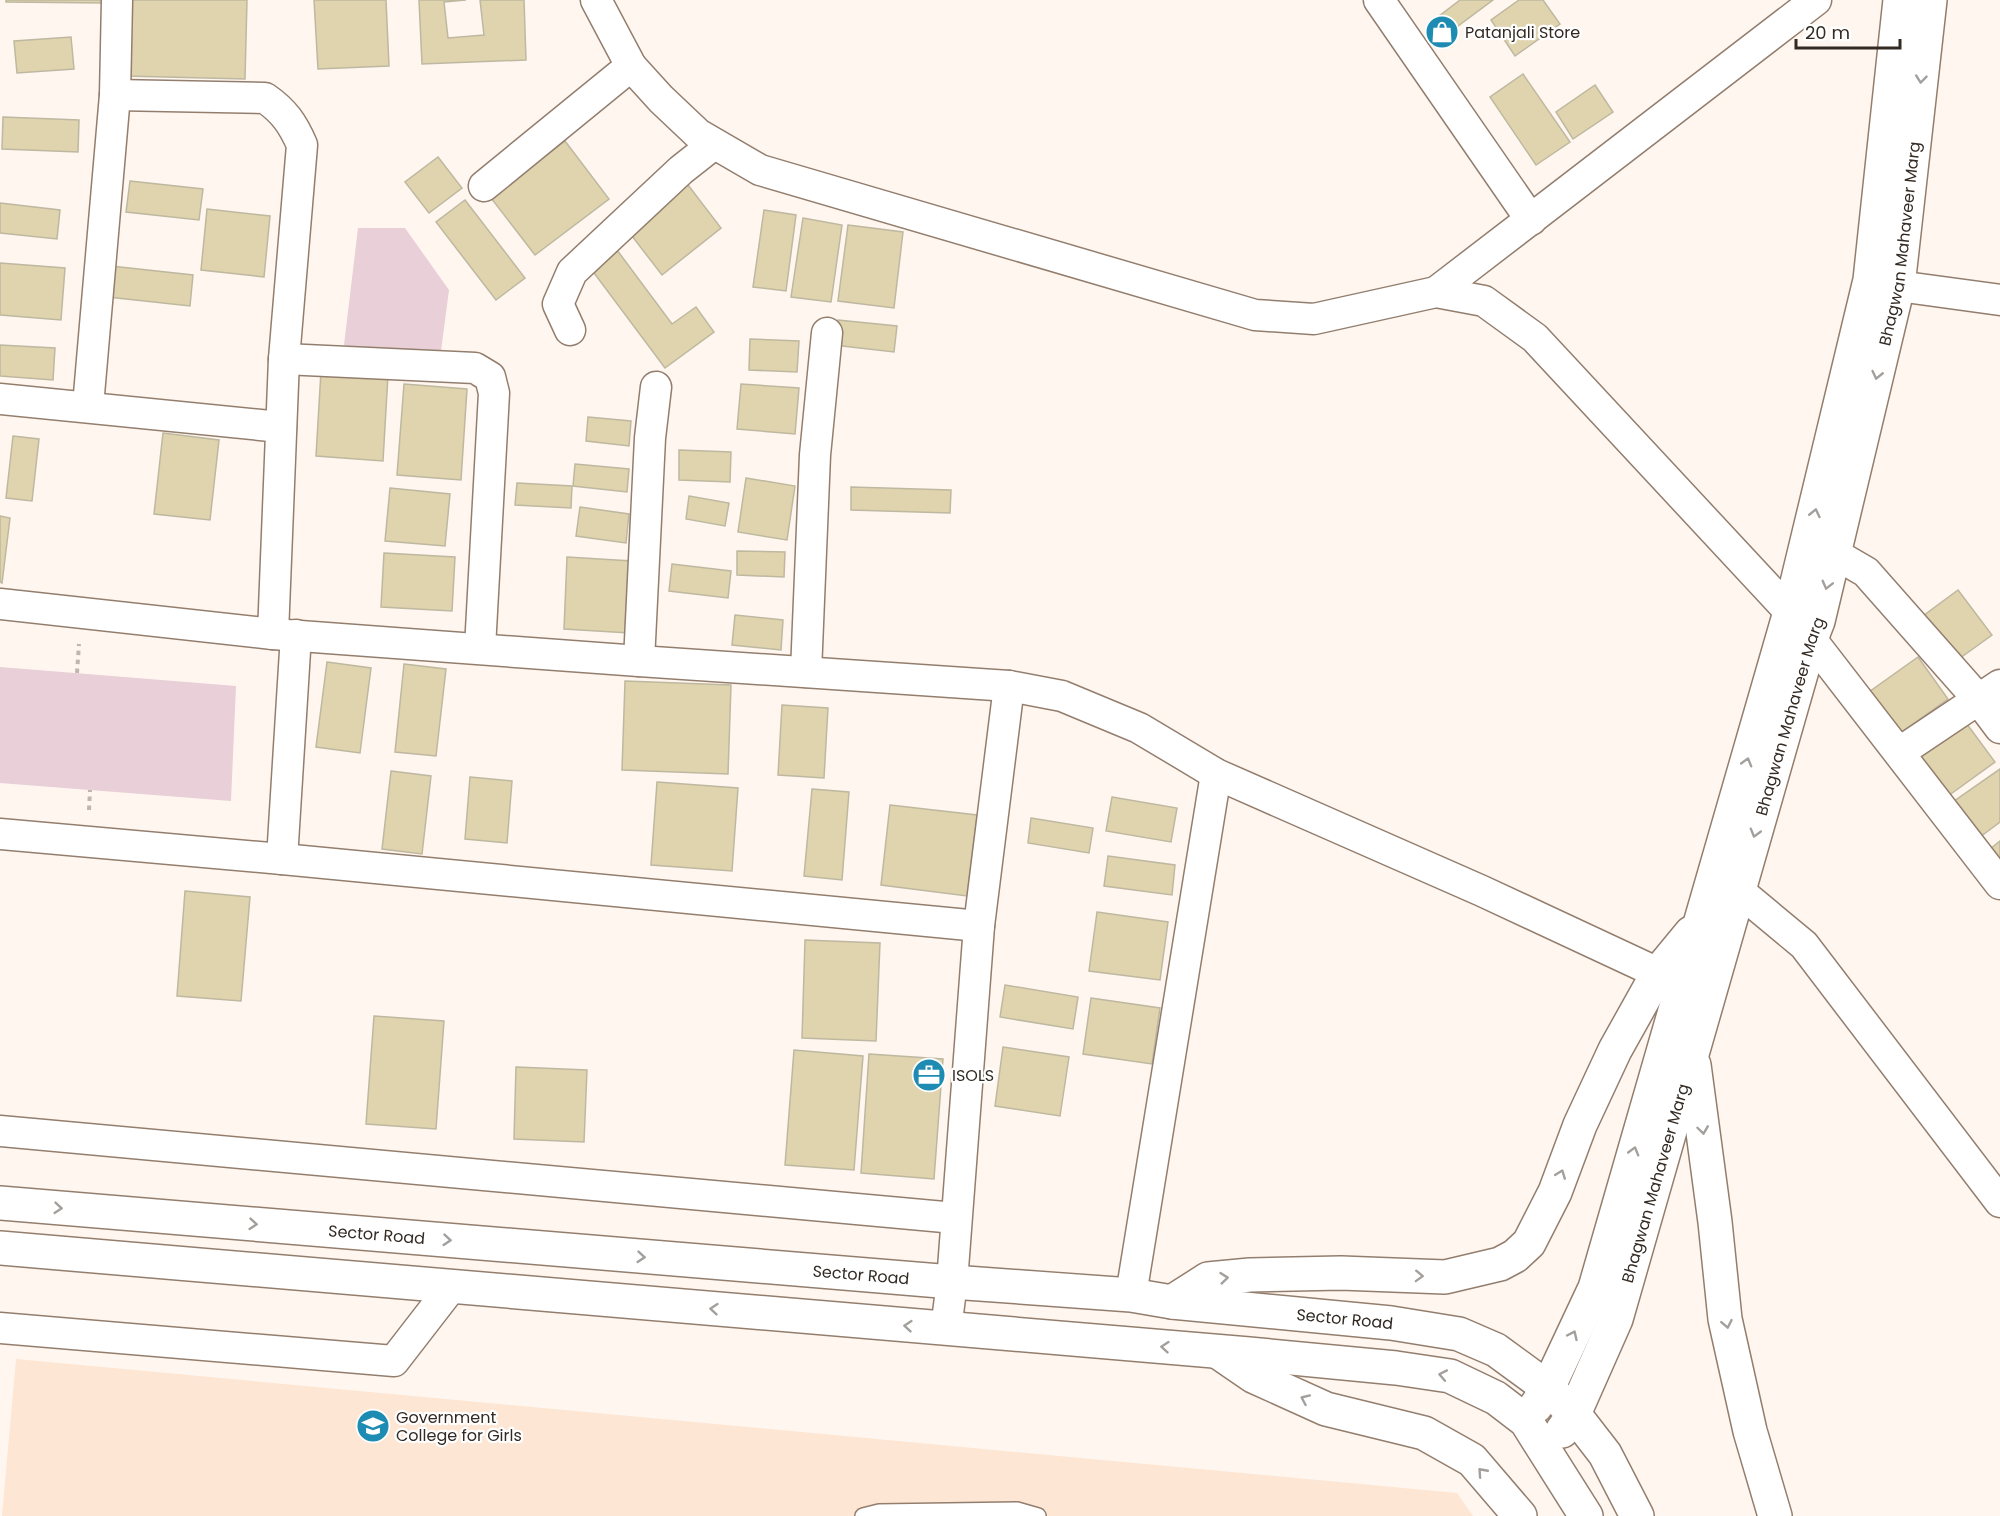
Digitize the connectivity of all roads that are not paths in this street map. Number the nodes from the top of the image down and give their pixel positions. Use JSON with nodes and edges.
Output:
{"nodes":[{"id":1,"x":117,"y":0,"type":"edge"},
{"id":2,"x":596,"y":0,"type":"edge"},
{"id":3,"x":1379,"y":0,"type":"edge"},
{"id":4,"x":1816,"y":0,"type":"edge"},
{"id":5,"x":1887,"y":0,"type":"edge"},
{"id":6,"x":1915,"y":1,"type":"edge"},
{"id":7,"x":631,"y":66,"type":"junction"},
{"id":8,"x":115,"y":95,"type":"junction"},
{"id":9,"x":714,"y":144,"type":"junction"},
{"id":10,"x":484,"y":186,"type":"dead end"},
{"id":11,"x":1531,"y":220,"type":"junction"},
{"id":12,"x":1898,"y":286,"type":"junction"},
{"id":13,"x":1436,"y":292,"type":"junction"},
{"id":14,"x":2000,"y":300,"type":"edge"},
{"id":15,"x":570,"y":330,"type":"dead end"},
{"id":16,"x":827,"y":333,"type":"dead end"},
{"id":17,"x":284,"y":359,"type":"junction"},
{"id":18,"x":656,"y":387,"type":"dead end"},
{"id":19,"x":0,"y":399,"type":"edge"},
{"id":20,"x":88,"y":406,"type":"junction"},
{"id":21,"x":281,"y":427,"type":"junction"},
{"id":22,"x":1834,"y":554,"type":"junction"},
{"id":23,"x":0,"y":604,"type":"edge"},
{"id":24,"x":1790,"y":612,"type":"junction"},
{"id":25,"x":284,"y":634,"type":"junction"},
{"id":26,"x":1810,"y":639,"type":"junction"},
{"id":27,"x":480,"y":648,"type":"junction"},
{"id":28,"x":639,"y":661,"type":"junction"},
{"id":29,"x":806,"y":672,"type":"junction"},
{"id":30,"x":1009,"y":686,"type":"junction"},
{"id":31,"x":1989,"y":693,"type":"edge"},
{"id":32,"x":2000,"y":729,"type":"edge"},
{"id":33,"x":1900,"y":752,"type":"junction"},
{"id":34,"x":1216,"y":774,"type":"junction"},
{"id":35,"x":0,"y":834,"type":"edge"},
{"id":36,"x":282,"y":859,"type":"junction"},
{"id":37,"x":2000,"y":884,"type":"edge"},
{"id":38,"x":1739,"y":891,"type":"junction"},
{"id":39,"x":1701,"y":920,"type":"junction"},
{"id":40,"x":979,"y":926,"type":"junction"},
{"id":41,"x":1659,"y":973,"type":"junction"},
{"id":42,"x":1692,"y":1052,"type":"junction"},
{"id":43,"x":0,"y":1131,"type":"edge"},
{"id":44,"x":2000,"y":1202,"type":"edge"},
{"id":45,"x":0,"y":1203,"type":"edge"},
{"id":46,"x":955,"y":1218,"type":"junction"},
{"id":47,"x":0,"y":1248,"type":"edge"},
{"id":48,"x":952,"y":1282,"type":"junction"},
{"id":49,"x":452,"y":1286,"type":"junction"},
{"id":50,"x":1131,"y":1295,"type":"junction"},
{"id":51,"x":1172,"y":1302,"type":"junction"},
{"id":52,"x":0,"y":1328,"type":"edge"},
{"id":53,"x":946,"y":1329,"type":"junction"},
{"id":54,"x":1216,"y":1351,"type":"junction"},
{"id":55,"x":1548,"y":1388,"type":"junction"},
{"id":56,"x":1574,"y":1414,"type":"junction"},
{"id":57,"x":1526,"y":1421,"type":"junction"},
{"id":58,"x":1546,"y":1453,"type":"junction"},
{"id":59,"x":863,"y":1516,"type":"edge"},
{"id":60,"x":1038,"y":1516,"type":"edge"},
{"id":61,"x":1520,"y":1516,"type":"edge"},
{"id":62,"x":1586,"y":1516,"type":"edge"},
{"id":63,"x":1637,"y":1516,"type":"edge"},
{"id":64,"x":1775,"y":1516,"type":"edge"}],
"edges":[{"from":1,"to":8,"type":"street"},
{"from":2,"to":7,"type":"street"},
{"from":3,"to":11,"type":"street"},
{"from":4,"to":11,"type":"street"},
{"from":5,"to":6,"type":"street"},
{"from":6,"to":12,"type":"main road","name":"Bhagwan Mahaveer Marg","one_way":true},
{"from":24,"to":6,"type":"main road","name":"Bhagwan Mahaveer Marg","one_way":true},
{"from":7,"to":9,"type":"street"},
{"from":7,"to":10,"type":"street"},
{"from":8,"to":17,"type":"street"},
{"from":8,"to":20,"type":"street"},
{"from":9,"to":13,"type":"street"},
{"from":9,"to":15,"type":"street"},
{"from":11,"to":13,"type":"street"},
{"from":12,"to":14,"type":"street"},
{"from":12,"to":22,"type":"main road","name":"Bhagwan Mahaveer Marg","one_way":true},
{"from":13,"to":24,"type":"street"},
{"from":16,"to":29,"type":"street"},
{"from":17,"to":21,"type":"street"},
{"from":17,"to":27,"type":"street"},
{"from":18,"to":28,"type":"street"},
{"from":19,"to":20,"type":"street"},
{"from":20,"to":21,"type":"street"},
{"from":21,"to":25,"type":"street"},
{"from":22,"to":26,"type":"main road","name":"Bhagwan Mahaveer Marg","one_way":true},
{"from":22,"to":31,"type":"street"},
{"from":23,"to":25,"type":"street"},
{"from":24,"to":26,"type":"street"},
{"from":39,"to":24,"type":"main road","name":"Bhagwan Mahaveer Marg","one_way":true},
{"from":25,"to":27,"type":"street"},
{"from":25,"to":36,"type":"street"},
{"from":26,"to":33,"type":"street"},
{"from":26,"to":38,"type":"main road","name":"Bhagwan Mahaveer Marg","one_way":true},
{"from":27,"to":28,"type":"street"},
{"from":28,"to":29,"type":"street"},
{"from":29,"to":30,"type":"street"},
{"from":30,"to":34,"type":"street"},
{"from":30,"to":40,"type":"street"},
{"from":31,"to":32,"type":"street"},
{"from":31,"to":33,"type":"street"},
{"from":33,"to":37,"type":"street"},
{"from":34,"to":41,"type":"street"},
{"from":34,"to":50,"type":"street"},
{"from":35,"to":36,"type":"street"},
{"from":36,"to":40,"type":"street"},
{"from":38,"to":42,"type":"main road","name":"Bhagwan Mahaveer Marg"},
{"from":38,"to":44,"type":"street"},
{"from":39,"to":41,"type":"main road"},
{"from":55,"to":39,"type":"main road","name":"Bhagwan Mahaveer Marg","one_way":true},
{"from":40,"to":46,"type":"street"},
{"from":51,"to":41,"type":"main road","one_way":true},
{"from":42,"to":56,"type":"main road","name":"Bhagwan Mahaveer Marg"},
{"from":42,"to":64,"type":"main road","one_way":true},
{"from":43,"to":46,"type":"street"},
{"from":45,"to":48,"type":"main road","name":"Sector Road","one_way":true},
{"from":46,"to":48,"type":"street"},
{"from":47,"to":49,"type":"main road"},
{"from":48,"to":50,"type":"main road","name":"Sector Road"},
{"from":48,"to":53,"type":"street"},
{"from":49,"to":52,"type":"street"},
{"from":53,"to":49,"type":"main road","one_way":true},
{"from":50,"to":51,"type":"main road","name":"Sector Road"},
{"from":51,"to":55,"type":"main road","name":"Sector Road"},
{"from":54,"to":53,"type":"main road","one_way":true},
{"from":57,"to":54,"type":"main road","one_way":true},
{"from":61,"to":54,"type":"main road","one_way":true},
{"from":55,"to":56,"type":"main road","name":"Sector Road"},
{"from":55,"to":57,"type":"main road","name":"Bhagwan Mahaveer Marg"},
{"from":56,"to":58,"type":"main road","name":"Bhagwan Mahaveer Marg"},
{"from":56,"to":63,"type":"main road","name":"Sector Road"},
{"from":57,"to":58,"type":"main road"},
{"from":58,"to":62,"type":"main road"},
{"from":59,"to":60,"type":"lane"}]}
